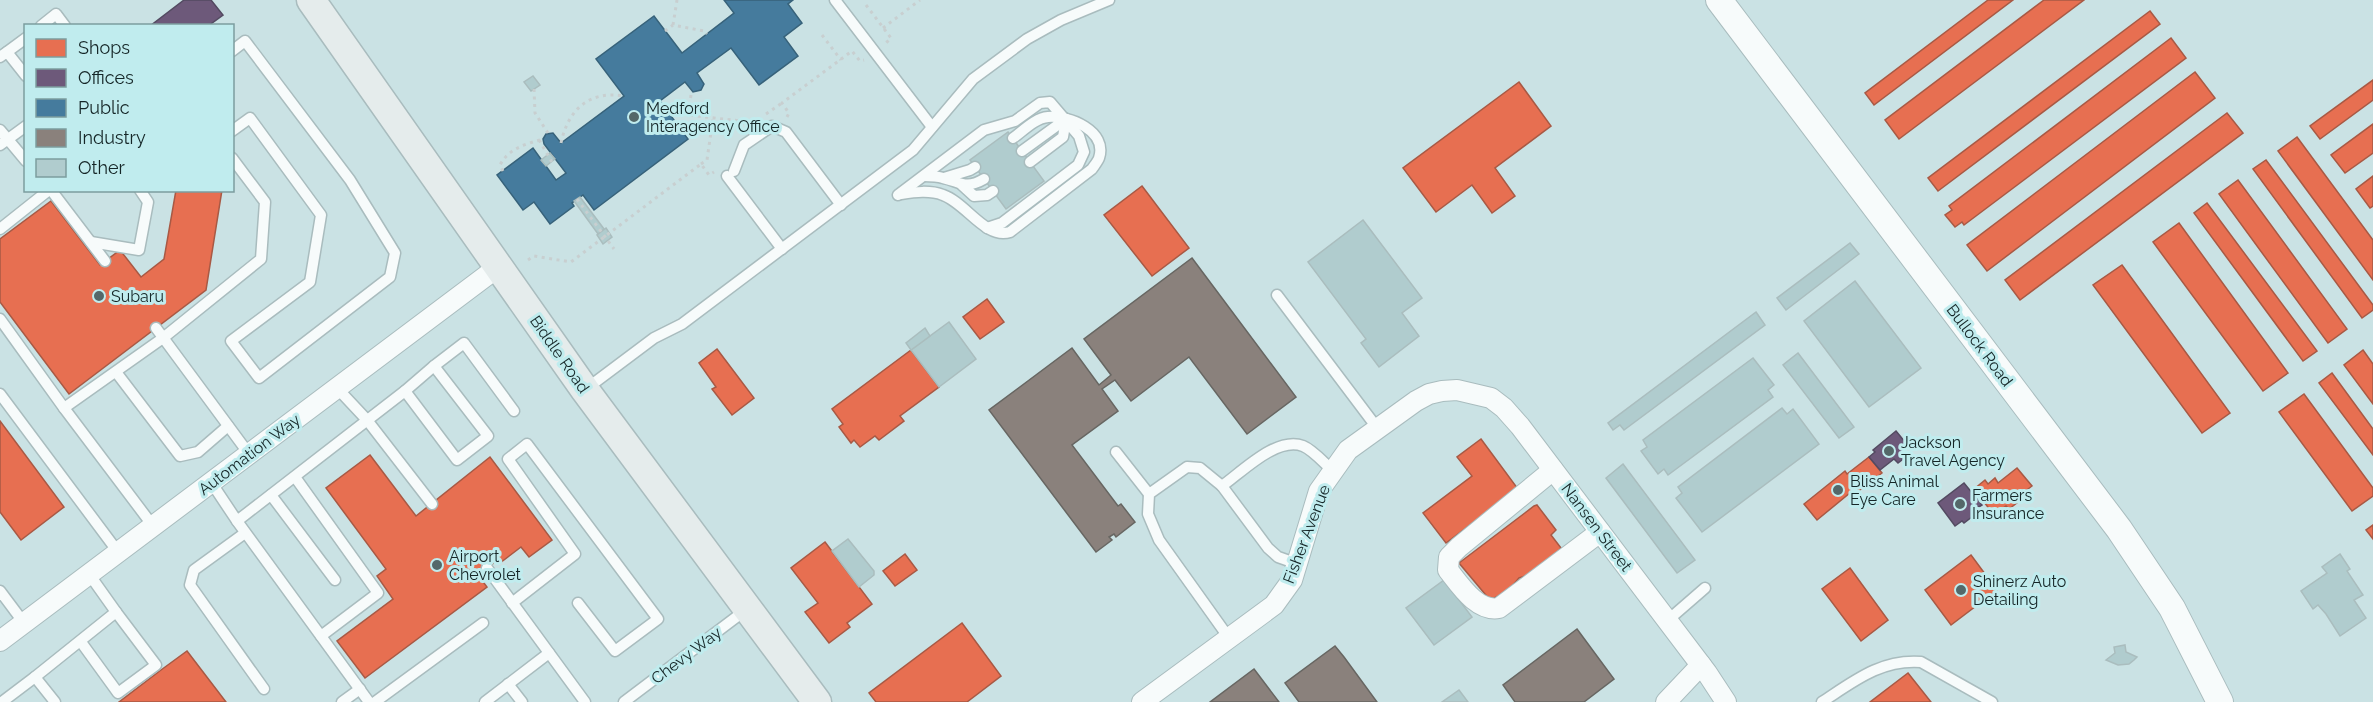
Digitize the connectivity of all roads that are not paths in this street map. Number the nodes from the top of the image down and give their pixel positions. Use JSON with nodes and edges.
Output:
{"nodes":[{"id":1,"x":311,"y":0,"type":"edge"},
{"id":2,"x":835,"y":0,"type":"edge"},
{"id":3,"x":1109,"y":0,"type":"edge"},
{"id":4,"x":1719,"y":0,"type":"edge"},
{"id":5,"x":44,"y":24,"type":"edge"},
{"id":6,"x":64,"y":24,"type":"edge"},
{"id":7,"x":24,"y":40,"type":"edge"},
{"id":8,"x":234,"y":49,"type":"edge"},
{"id":9,"x":4,"y":55,"type":"edge"},
{"id":10,"x":24,"y":74,"type":"edge"},
{"id":11,"x":1066,"y":119,"type":"junction"},
{"id":12,"x":24,"y":127,"type":"edge"},
{"id":13,"x":932,"y":127,"type":"junction"},
{"id":14,"x":0,"y":130,"type":"edge"},
{"id":15,"x":234,"y":130,"type":"edge"},
{"id":16,"x":1013,"y":138,"type":"dead end"},
{"id":17,"x":3,"y":142,"type":"edge"},
{"id":18,"x":1022,"y":151,"type":"dead end"},
{"id":19,"x":24,"y":159,"type":"edge"},
{"id":20,"x":234,"y":161,"type":"edge"},
{"id":21,"x":1030,"y":162,"type":"dead end"},
{"id":22,"x":975,"y":166,"type":"dead end"},
{"id":23,"x":924,"y":176,"type":"junction"},
{"id":24,"x":944,"y":178,"type":"junction"},
{"id":25,"x":984,"y":179,"type":"dead end"},
{"id":26,"x":962,"y":185,"type":"junction"},
{"id":27,"x":993,"y":190,"type":"dead end"},
{"id":28,"x":47,"y":192,"type":"edge"},
{"id":29,"x":52,"y":192,"type":"edge"},
{"id":30,"x":141,"y":192,"type":"edge"},
{"id":31,"x":841,"y":205,"type":"junction"},
{"id":32,"x":987,"y":228,"type":"junction"},
{"id":33,"x":0,"y":229,"type":"edge"},
{"id":34,"x":91,"y":242,"type":"junction"},
{"id":35,"x":782,"y":249,"type":"junction"},
{"id":36,"x":105,"y":261,"type":"dead end"},
{"id":37,"x":498,"y":267,"type":"junction"},
{"id":38,"x":1277,"y":295,"type":"dead end"},
{"id":39,"x":0,"y":319,"type":"edge"},
{"id":40,"x":156,"y":328,"type":"dead end"},
{"id":41,"x":164,"y":338,"type":"junction"},
{"id":42,"x":434,"y":366,"type":"junction"},
{"id":43,"x":116,"y":372,"type":"junction"},
{"id":44,"x":338,"y":388,"type":"junction"},
{"id":45,"x":585,"y":390,"type":"junction"},
{"id":46,"x":405,"y":391,"type":"junction"},
{"id":47,"x":1442,"y":391,"type":"joint"},
{"id":48,"x":0,"y":394,"type":"edge"},
{"id":49,"x":64,"y":408,"type":"junction"},
{"id":50,"x":514,"y":411,"type":"dead end"},
{"id":51,"x":367,"y":420,"type":"junction"},
{"id":52,"x":228,"y":426,"type":"junction"},
{"id":53,"x":1378,"y":429,"type":"junction"},
{"id":54,"x":1116,"y":452,"type":"dead end"},
{"id":55,"x":249,"y":454,"type":"junction"},
{"id":56,"x":1332,"y":470,"type":"junction"},
{"id":57,"x":1553,"y":470,"type":"junction"},
{"id":58,"x":295,"y":477,"type":"junction"},
{"id":59,"x":212,"y":483,"type":"junction"},
{"id":60,"x":1222,"y":486,"type":"junction"},
{"id":61,"x":1149,"y":494,"type":"junction"},
{"id":62,"x":271,"y":495,"type":"junction"},
{"id":63,"x":432,"y":504,"type":"dead end"},
{"id":64,"x":237,"y":521,"type":"junction"},
{"id":65,"x":153,"y":526,"type":"junction"},
{"id":66,"x":245,"y":532,"type":"junction"},
{"id":67,"x":1600,"y":532,"type":"junction"},
{"id":68,"x":118,"y":552,"type":"junction"},
{"id":69,"x":1298,"y":564,"type":"junction"},
{"id":70,"x":486,"y":568,"type":"dead end"},
{"id":71,"x":89,"y":574,"type":"junction"},
{"id":72,"x":335,"y":580,"type":"dead end"},
{"id":73,"x":1705,"y":588,"type":"dead end"},
{"id":74,"x":0,"y":591,"type":"edge"},
{"id":75,"x":512,"y":603,"type":"junction"},
{"id":76,"x":578,"y":603,"type":"dead end"},
{"id":77,"x":747,"y":609,"type":"junction"},
{"id":78,"x":116,"y":612,"type":"junction"},
{"id":79,"x":1667,"y":621,"type":"junction"},
{"id":80,"x":24,"y":623,"type":"junction"},
{"id":81,"x":483,"y":623,"type":"dead end"},
{"id":82,"x":321,"y":636,"type":"junction"},
{"id":83,"x":1229,"y":638,"type":"junction"},
{"id":84,"x":0,"y":641,"type":"edge"},
{"id":85,"x":81,"y":642,"type":"junction"},
{"id":86,"x":549,"y":653,"type":"junction"},
{"id":87,"x":1701,"y":665,"type":"junction"},
{"id":88,"x":34,"y":677,"type":"junction"},
{"id":89,"x":508,"y":684,"type":"junction"},
{"id":90,"x":264,"y":689,"type":"dead end"},
{"id":91,"x":360,"y":689,"type":"junction"},
{"id":92,"x":2,"y":702,"type":"edge"},
{"id":93,"x":54,"y":702,"type":"edge"},
{"id":94,"x":342,"y":702,"type":"edge"},
{"id":95,"x":369,"y":702,"type":"edge"},
{"id":96,"x":375,"y":702,"type":"edge"},
{"id":97,"x":485,"y":702,"type":"edge"},
{"id":98,"x":522,"y":702,"type":"edge"},
{"id":99,"x":585,"y":702,"type":"edge"},
{"id":100,"x":624,"y":702,"type":"edge"},
{"id":101,"x":817,"y":702,"type":"edge"},
{"id":102,"x":1142,"y":702,"type":"edge"},
{"id":103,"x":1666,"y":702,"type":"edge"},
{"id":104,"x":1726,"y":702,"type":"edge"},
{"id":105,"x":1822,"y":702,"type":"edge"},
{"id":106,"x":1992,"y":702,"type":"edge"},
{"id":107,"x":2220,"y":702,"type":"edge"}],
"edges":[{"from":1,"to":37,"type":"main road","name":"Biddle Road"},
{"from":2,"to":13,"type":"lane"},
{"from":3,"to":13,"type":"lane"},
{"from":4,"to":107,"type":"street","name":"Bullock Road"},
{"from":5,"to":6,"type":"lane"},
{"from":7,"to":9,"type":"lane"},
{"from":8,"to":15,"type":"lane"},
{"from":9,"to":10,"type":"lane"},
{"from":11,"to":16,"type":"lane"},
{"from":11,"to":18,"type":"lane"},
{"from":11,"to":21,"type":"lane"},
{"from":11,"to":23,"type":"lane"},
{"from":11,"to":32,"type":"lane"},
{"from":11,"to":32,"type":"lane"},
{"from":12,"to":17,"type":"lane"},
{"from":13,"to":31,"type":"lane"},
{"from":14,"to":17,"type":"lane"},
{"from":17,"to":19,"type":"lane"},
{"from":20,"to":41,"type":"lane"},
{"from":22,"to":24,"type":"lane"},
{"from":23,"to":24,"type":"lane"},
{"from":23,"to":32,"type":"lane"},
{"from":24,"to":26,"type":"lane"},
{"from":25,"to":26,"type":"lane"},
{"from":26,"to":27,"type":"lane"},
{"from":28,"to":33,"type":"lane"},
{"from":29,"to":34,"type":"lane"},
{"from":30,"to":34,"type":"lane"},
{"from":31,"to":35,"type":"lane"},
{"from":31,"to":35,"type":"lane"},
{"from":34,"to":36,"type":"lane"},
{"from":35,"to":45,"type":"lane"},
{"from":37,"to":44,"type":"street","name":"Automation Way"},
{"from":37,"to":45,"type":"main road","name":"Biddle Road"},
{"from":38,"to":53,"type":"lane"},
{"from":39,"to":49,"type":"lane"},
{"from":40,"to":41,"type":"lane"},
{"from":41,"to":43,"type":"lane"},
{"from":41,"to":52,"type":"lane"},
{"from":42,"to":46,"type":"lane"},
{"from":42,"to":46,"type":"lane"},
{"from":42,"to":50,"type":"lane"},
{"from":43,"to":49,"type":"lane"},
{"from":43,"to":52,"type":"lane"},
{"from":44,"to":51,"type":"lane"},
{"from":44,"to":55,"type":"street","name":"Automation Way"},
{"from":45,"to":77,"type":"main road","name":"Biddle Road"},
{"from":46,"to":51,"type":"lane"},
{"from":47,"to":53,"type":"street","name":"Fisher Avenue"},
{"from":47,"to":57,"type":"street","name":"Nansen Street"},
{"from":48,"to":68,"type":"lane"},
{"from":49,"to":65,"type":"lane"},
{"from":51,"to":58,"type":"lane"},
{"from":51,"to":63,"type":"lane"},
{"from":52,"to":55,"type":"lane"},
{"from":53,"to":56,"type":"street","name":"Fisher Avenue"},
{"from":54,"to":61,"type":"lane"},
{"from":55,"to":59,"type":"street","name":"Automation Way"},
{"from":56,"to":60,"type":"lane"},
{"from":56,"to":69,"type":"street","name":"Fisher Avenue"},
{"from":57,"to":67,"type":"street","name":"Nansen Street"},
{"from":57,"to":67,"type":"street"},
{"from":58,"to":62,"type":"lane"},
{"from":58,"to":82,"type":"lane"},
{"from":59,"to":64,"type":"lane"},
{"from":59,"to":65,"type":"street","name":"Automation Way"},
{"from":60,"to":61,"type":"lane"},
{"from":60,"to":69,"type":"lane"},
{"from":61,"to":83,"type":"lane"},
{"from":62,"to":64,"type":"lane"},
{"from":62,"to":72,"type":"lane"},
{"from":64,"to":66,"type":"lane"},
{"from":65,"to":68,"type":"street","name":"Automation Way"},
{"from":66,"to":82,"type":"lane"},
{"from":66,"to":90,"type":"lane"},
{"from":67,"to":79,"type":"street","name":"Nansen Street"},
{"from":68,"to":71,"type":"street","name":"Automation Way"},
{"from":69,"to":83,"type":"street","name":"Fisher Avenue"},
{"from":70,"to":75,"type":"lane"},
{"from":71,"to":78,"type":"lane"},
{"from":71,"to":80,"type":"street","name":"Automation Way"},
{"from":73,"to":79,"type":"lane"},
{"from":74,"to":80,"type":"lane"},
{"from":75,"to":76,"type":"lane"},
{"from":75,"to":86,"type":"lane"},
{"from":77,"to":100,"type":"lane","name":"Chevy Way"},
{"from":77,"to":101,"type":"main road","name":"Biddle Road"},
{"from":78,"to":85,"type":"lane"},
{"from":78,"to":85,"type":"lane"},
{"from":79,"to":87,"type":"street","name":"Nansen Street"},
{"from":80,"to":84,"type":"street","name":"Automation Way"},
{"from":81,"to":96,"type":"lane"},
{"from":82,"to":91,"type":"lane"},
{"from":83,"to":102,"type":"street","name":"Fisher Avenue"},
{"from":85,"to":88,"type":"lane"},
{"from":86,"to":89,"type":"lane"},
{"from":86,"to":99,"type":"lane"},
{"from":87,"to":103,"type":"street"},
{"from":87,"to":104,"type":"street","name":"Nansen Street"},
{"from":88,"to":92,"type":"lane"},
{"from":88,"to":93,"type":"lane"},
{"from":89,"to":97,"type":"lane"},
{"from":89,"to":98,"type":"lane"},
{"from":91,"to":94,"type":"lane"},
{"from":91,"to":95,"type":"lane"},
{"from":105,"to":106,"type":"lane"}]}
